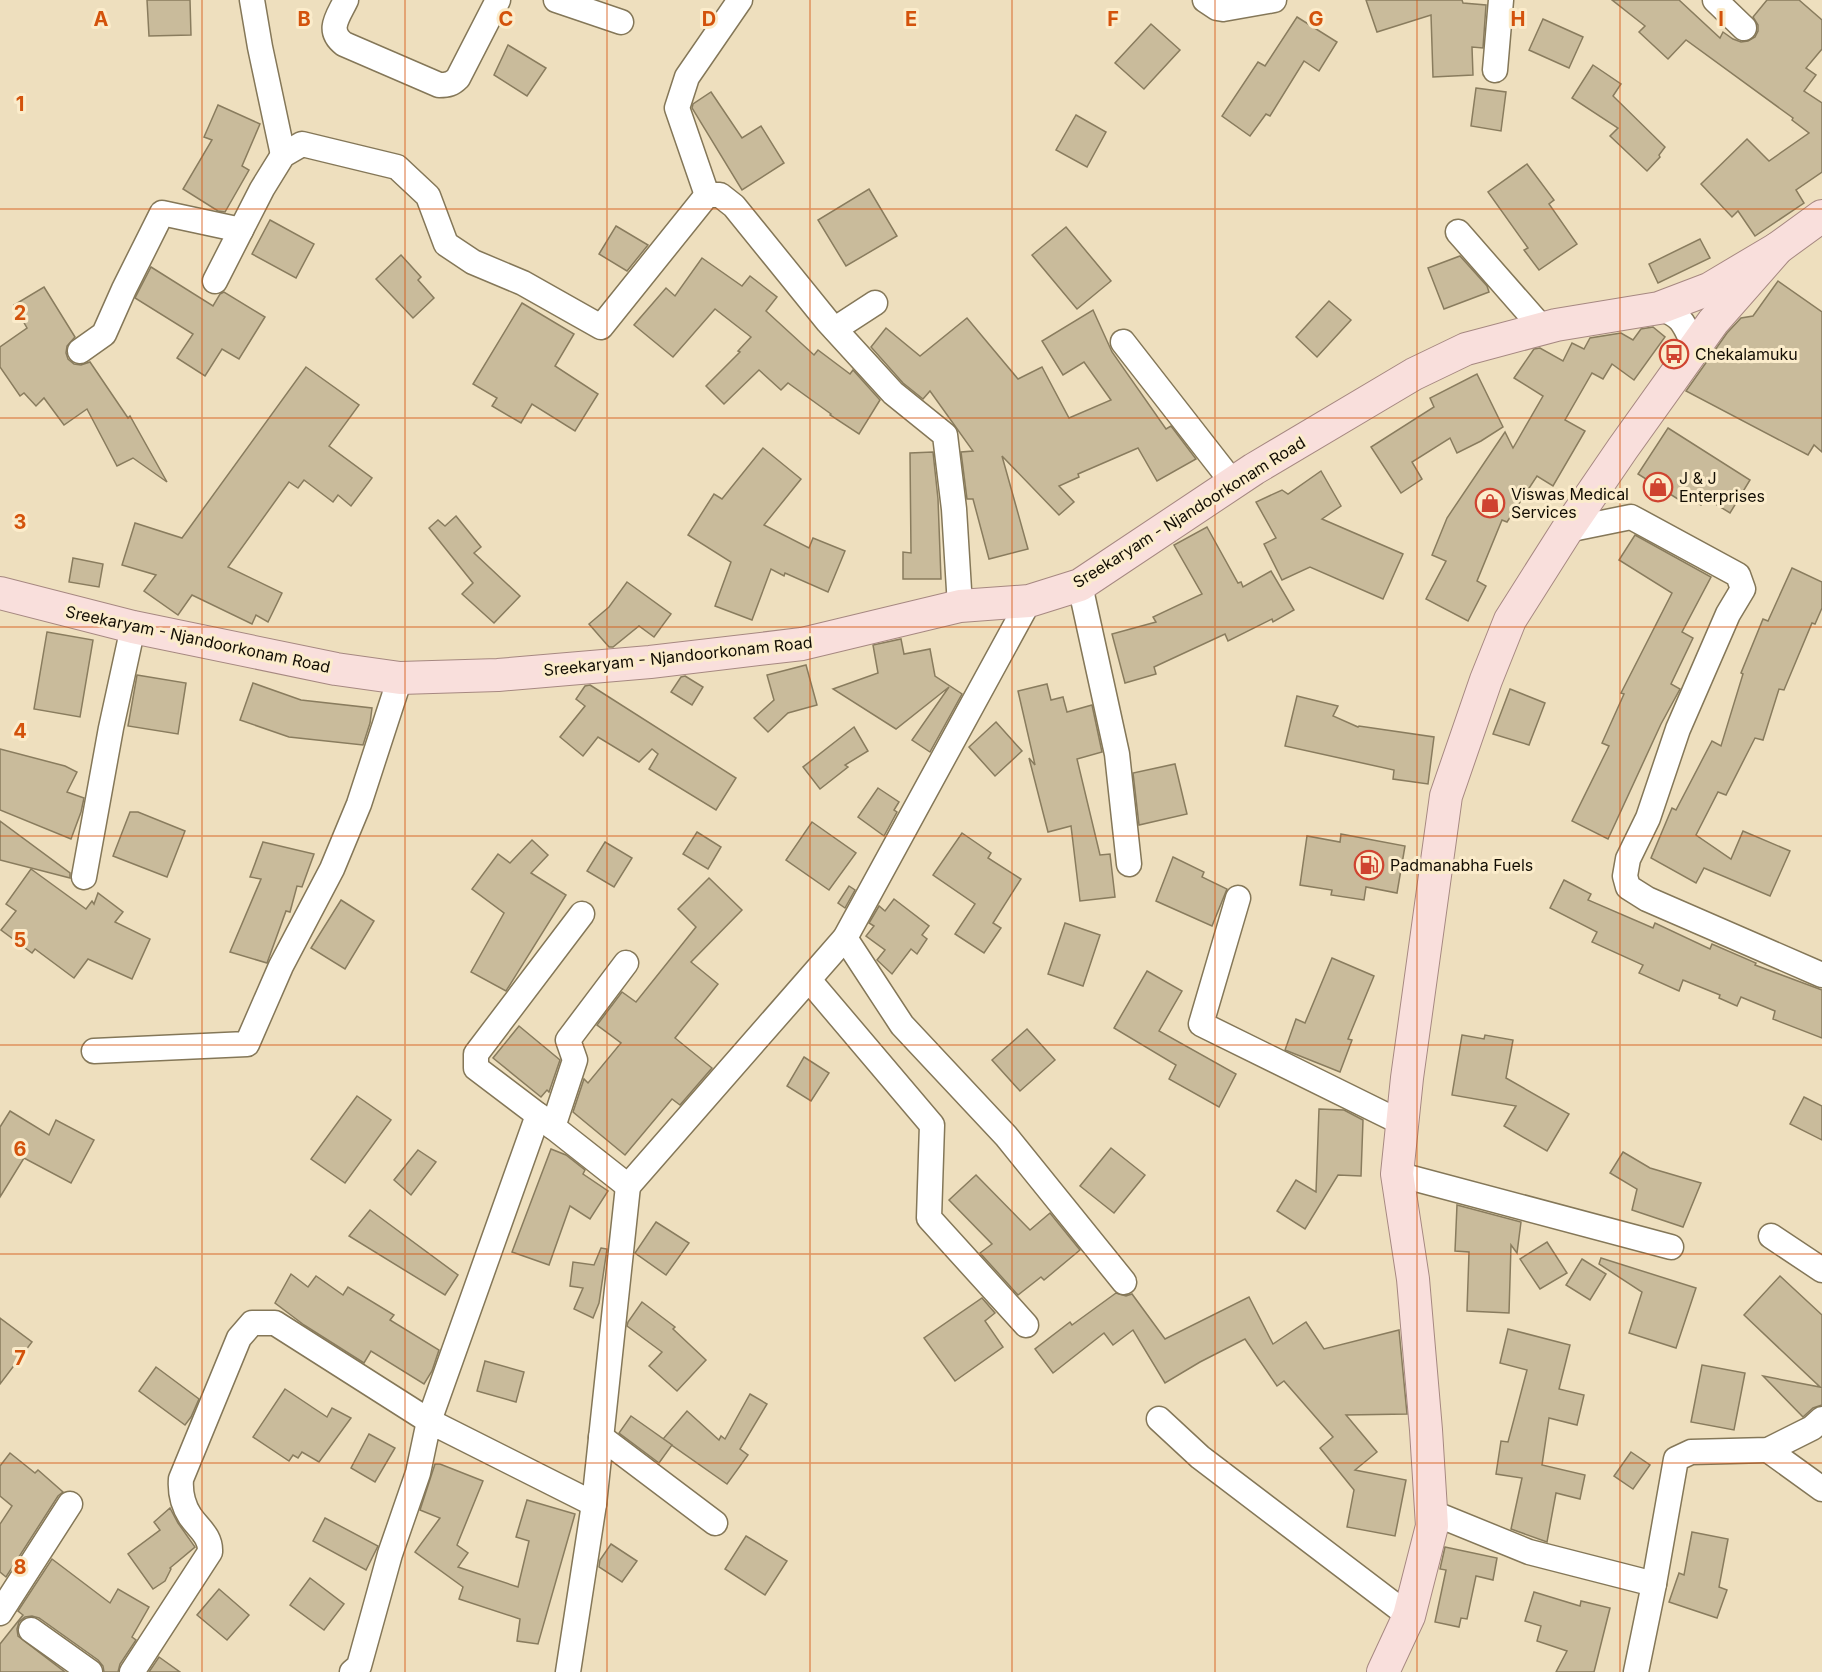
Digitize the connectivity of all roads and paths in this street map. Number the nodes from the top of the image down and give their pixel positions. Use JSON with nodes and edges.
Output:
{"nodes":[{"id":1,"x":252,"y":0,"type":"edge"},
{"id":2,"x":346,"y":0,"type":"edge"},
{"id":3,"x":498,"y":0,"type":"edge"},
{"id":4,"x":556,"y":0,"type":"edge"},
{"id":5,"x":740,"y":0,"type":"edge"},
{"id":6,"x":1205,"y":0,"type":"edge"},
{"id":7,"x":1275,"y":0,"type":"edge"},
{"id":8,"x":1501,"y":0,"type":"edge"},
{"id":9,"x":1715,"y":0,"type":"edge"},
{"id":10,"x":621,"y":22,"type":"dead end"},
{"id":11,"x":1744,"y":28,"type":"dead end"},
{"id":12,"x":1495,"y":70,"type":"dead end"},
{"id":13,"x":283,"y":154,"type":"junction"},
{"id":14,"x":707,"y":195,"type":"junction"},
{"id":15,"x":1822,"y":216,"type":"edge"},
{"id":16,"x":241,"y":230,"type":"junction"},
{"id":17,"x":1458,"y":232,"type":"dead end"},
{"id":18,"x":1778,"y":248,"type":"junction"},
{"id":19,"x":215,"y":281,"type":"dead end"},
{"id":20,"x":874,"y":303,"type":"dead end"},
{"id":21,"x":1659,"y":308,"type":"junction"},
{"id":22,"x":835,"y":329,"type":"junction"},
{"id":23,"x":1543,"y":329,"type":"junction"},
{"id":24,"x":1123,"y":342,"type":"dead end"},
{"id":25,"x":1694,"y":346,"type":"junction"},
{"id":26,"x":80,"y":351,"type":"dead end"},
{"id":27,"x":1233,"y":483,"type":"junction"},
{"id":28,"x":1567,"y":530,"type":"junction"},
{"id":29,"x":1080,"y":585,"type":"junction"},
{"id":30,"x":0,"y":592,"type":"edge"},
{"id":31,"x":1029,"y":601,"type":"junction"},
{"id":32,"x":960,"y":606,"type":"junction"},
{"id":33,"x":133,"y":627,"type":"junction"},
{"id":34,"x":400,"y":678,"type":"junction"},
{"id":35,"x":1129,"y":864,"type":"dead end"},
{"id":36,"x":84,"y":877,"type":"dead end"},
{"id":37,"x":1238,"y":898,"type":"dead end"},
{"id":38,"x":582,"y":914,"type":"dead end"},
{"id":39,"x":845,"y":938,"type":"junction"},
{"id":40,"x":626,"y":963,"type":"dead end"},
{"id":41,"x":1822,"y":975,"type":"edge"},
{"id":42,"x":809,"y":981,"type":"junction"},
{"id":43,"x":94,"y":1052,"type":"dead end"},
{"id":44,"x":545,"y":1121,"type":"junction"},
{"id":45,"x":1402,"y":1123,"type":"junction"},
{"id":46,"x":1397,"y":1174,"type":"junction"},
{"id":47,"x":628,"y":1186,"type":"junction"},
{"id":48,"x":1771,"y":1236,"type":"dead end"},
{"id":49,"x":1671,"y":1247,"type":"dead end"},
{"id":50,"x":1822,"y":1270,"type":"edge"},
{"id":51,"x":1124,"y":1282,"type":"dead end"},
{"id":52,"x":1026,"y":1325,"type":"dead end"},
{"id":53,"x":1159,"y":1419,"type":"dead end"},
{"id":54,"x":1822,"y":1419,"type":"edge"},
{"id":55,"x":429,"y":1420,"type":"junction"},
{"id":56,"x":601,"y":1437,"type":"junction"},
{"id":57,"x":1768,"y":1450,"type":"junction"},
{"id":58,"x":1822,"y":1489,"type":"edge"},
{"id":59,"x":70,"y":1504,"type":"dead end"},
{"id":60,"x":594,"y":1504,"type":"junction"},
{"id":61,"x":1431,"y":1512,"type":"junction"},
{"id":62,"x":715,"y":1523,"type":"dead end"},
{"id":63,"x":1654,"y":1584,"type":"junction"},
{"id":64,"x":0,"y":1613,"type":"edge"},
{"id":65,"x":1409,"y":1616,"type":"junction"},
{"id":66,"x":31,"y":1630,"type":"dead end"},
{"id":67,"x":90,"y":1672,"type":"edge"},
{"id":68,"x":132,"y":1672,"type":"edge"},
{"id":69,"x":352,"y":1672,"type":"edge"},
{"id":70,"x":568,"y":1672,"type":"edge"},
{"id":71,"x":1383,"y":1672,"type":"edge"},
{"id":72,"x":1636,"y":1672,"type":"edge"}],
"edges":[{"from":1,"to":13,"type":"street"},
{"from":2,"to":3,"type":"street"},
{"from":4,"to":10,"type":"street"},
{"from":5,"to":14,"type":"street"},
{"from":6,"to":7,"type":"street"},
{"from":8,"to":12,"type":"street"},
{"from":9,"to":11,"type":"street"},
{"from":13,"to":14,"type":"street"},
{"from":13,"to":16,"type":"street"},
{"from":14,"to":22,"type":"street"},
{"from":15,"to":18,"type":"main road"},
{"from":16,"to":19,"type":"street"},
{"from":16,"to":26,"type":"street"},
{"from":17,"to":23,"type":"street"},
{"from":18,"to":21,"type":"main road","name":"Sreekaryam - Njandoorkonam Road"},
{"from":18,"to":25,"type":"main road"},
{"from":20,"to":22,"type":"street"},
{"from":21,"to":23,"type":"main road","name":"Sreekaryam - Njandoorkonam Road"},
{"from":21,"to":25,"type":"street"},
{"from":22,"to":32,"type":"street"},
{"from":23,"to":27,"type":"main road","name":"Sreekaryam - Njandoorkonam Road"},
{"from":24,"to":27,"type":"street"},
{"from":25,"to":28,"type":"main road"},
{"from":27,"to":29,"type":"main road","name":"Sreekaryam - Njandoorkonam Road"},
{"from":28,"to":41,"type":"street"},
{"from":28,"to":45,"type":"main road"},
{"from":29,"to":31,"type":"main road","name":"Sreekaryam - Njandoorkonam Road"},
{"from":29,"to":35,"type":"street"},
{"from":30,"to":33,"type":"main road","name":"Sreekaryam - Njandoorkonam Road"},
{"from":31,"to":32,"type":"main road","name":"Sreekaryam - Njandoorkonam Road"},
{"from":31,"to":39,"type":"street"},
{"from":32,"to":34,"type":"main road","name":"Sreekaryam - Njandoorkonam Road"},
{"from":33,"to":34,"type":"main road","name":"Sreekaryam - Njandoorkonam Road"},
{"from":33,"to":36,"type":"street"},
{"from":34,"to":43,"type":"street"},
{"from":37,"to":45,"type":"street"},
{"from":38,"to":44,"type":"street"},
{"from":39,"to":42,"type":"street"},
{"from":39,"to":51,"type":"street"},
{"from":40,"to":44,"type":"street"},
{"from":42,"to":47,"type":"street"},
{"from":42,"to":52,"type":"street"},
{"from":44,"to":47,"type":"street"},
{"from":44,"to":55,"type":"street"},
{"from":45,"to":46,"type":"main road"},
{"from":46,"to":49,"type":"street"},
{"from":46,"to":61,"type":"main road"},
{"from":47,"to":56,"type":"street"},
{"from":48,"to":50,"type":"street"},
{"from":53,"to":65,"type":"street"},
{"from":54,"to":57,"type":"street"},
{"from":55,"to":60,"type":"street"},
{"from":55,"to":68,"type":"street"},
{"from":55,"to":69,"type":"street"},
{"from":56,"to":60,"type":"street"},
{"from":56,"to":62,"type":"street"},
{"from":57,"to":58,"type":"street"},
{"from":57,"to":63,"type":"street"},
{"from":59,"to":64,"type":"street"},
{"from":60,"to":70,"type":"street"},
{"from":61,"to":63,"type":"street"},
{"from":61,"to":65,"type":"main road"},
{"from":63,"to":72,"type":"street"},
{"from":65,"to":71,"type":"main road"},
{"from":66,"to":67,"type":"street"}]}
